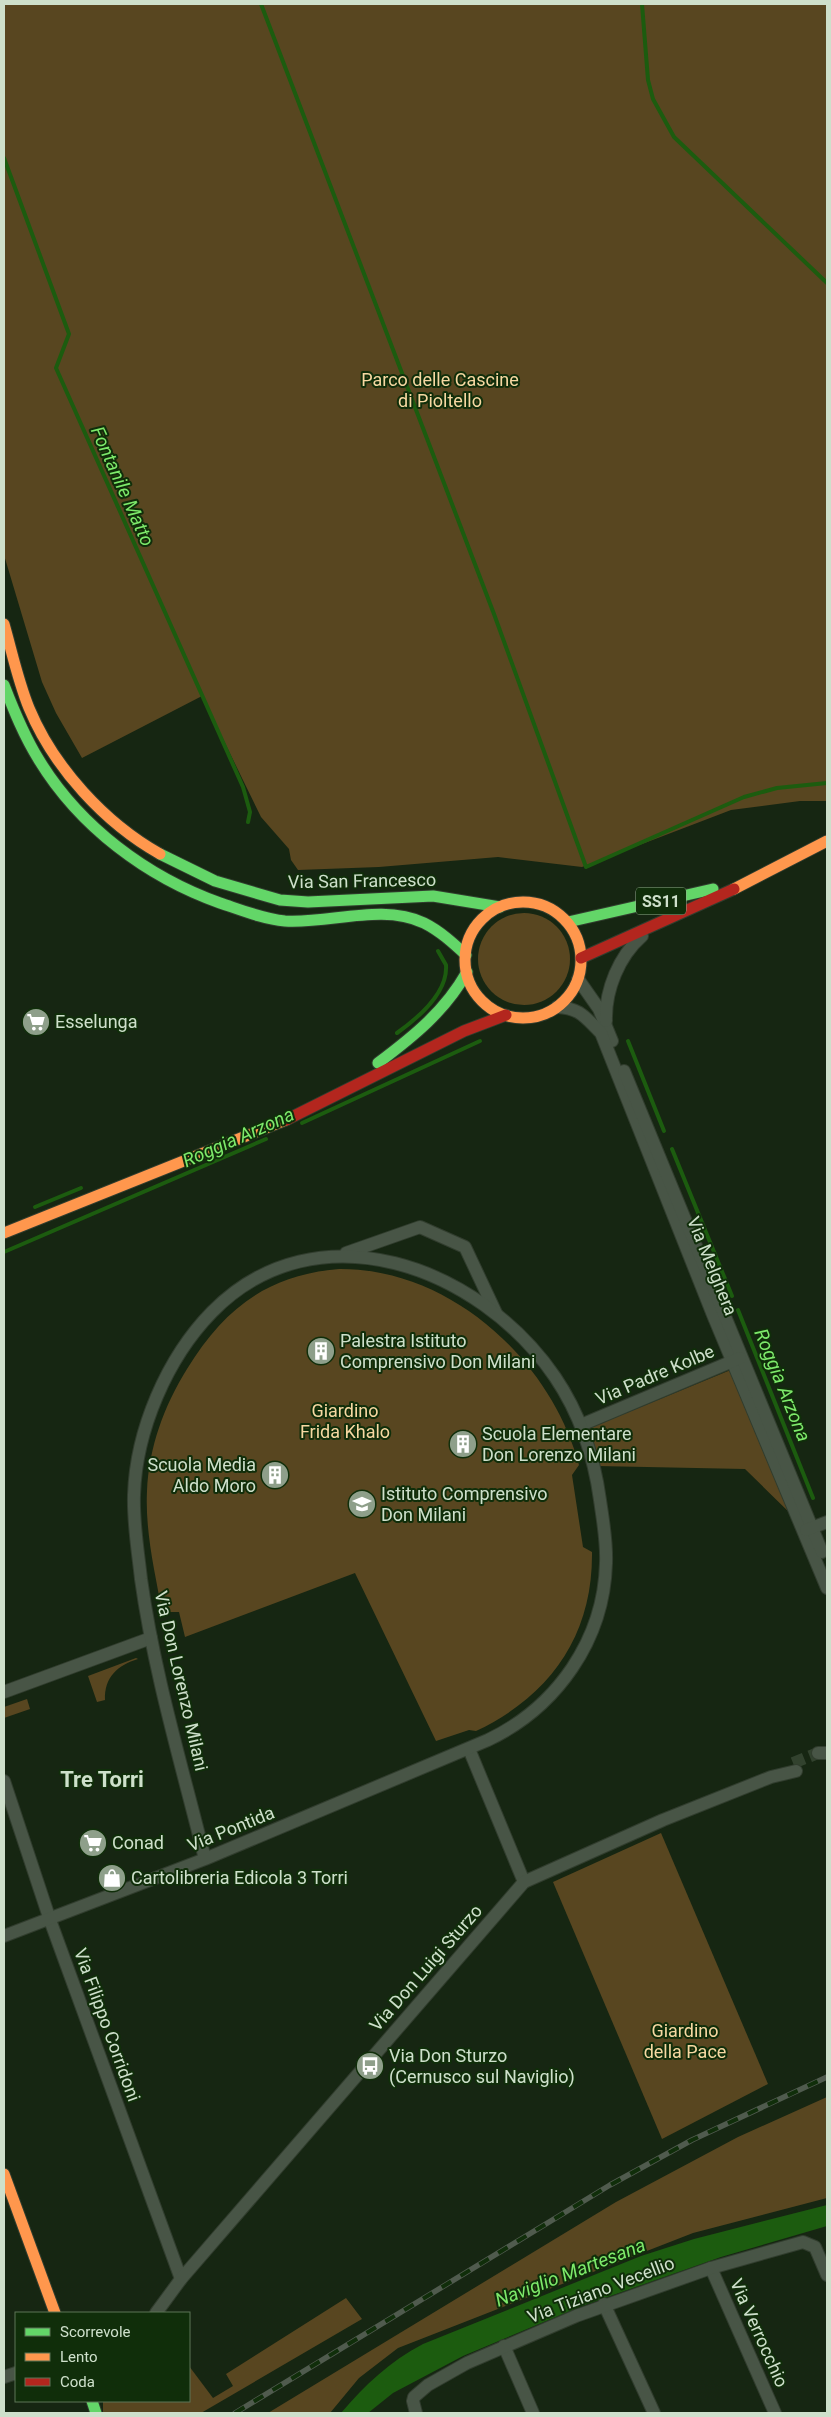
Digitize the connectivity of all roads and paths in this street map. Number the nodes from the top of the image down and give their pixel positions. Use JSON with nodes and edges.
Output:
{"nodes":[{"id":1,"x":4,"y":624,"type":"edge"},
{"id":2,"x":4,"y":685,"type":"edge"},
{"id":3,"x":827,"y":841,"type":"edge"},
{"id":4,"x":754,"y":880,"type":"junction"},
{"id":5,"x":500,"y":907,"type":"junction"},
{"id":6,"x":568,"y":922,"type":"junction"},
{"id":7,"x":653,"y":926,"type":"junction"},
{"id":8,"x":466,"y":955,"type":"junction"},
{"id":9,"x":581,"y":958,"type":"junction"},
{"id":10,"x":467,"y":972,"type":"junction"},
{"id":11,"x":578,"y":979,"type":"junction"},
{"id":12,"x":557,"y":1007,"type":"junction"},
{"id":13,"x":506,"y":1015,"type":"junction"},
{"id":14,"x":608,"y":1031,"type":"junction"},
{"id":15,"x":339,"y":1093,"type":"junction"},
{"id":16,"x":4,"y":1233,"type":"edge"},
{"id":17,"x":339,"y":1255,"type":"junction"},
{"id":18,"x":497,"y":1315,"type":"junction"},
{"id":19,"x":737,"y":1360,"type":"junction"},
{"id":20,"x":581,"y":1425,"type":"junction"},
{"id":21,"x":827,"y":1522,"type":"edge"},
{"id":22,"x":807,"y":1529,"type":"junction"},
{"id":23,"x":827,"y":1566,"type":"edge"},
{"id":24,"x":827,"y":1588,"type":"edge"},
{"id":25,"x":151,"y":1638,"type":"junction"},
{"id":26,"x":4,"y":1692,"type":"edge"},
{"id":27,"x":469,"y":1749,"type":"junction"},
{"id":28,"x":795,"y":1767,"type":"tunnel mouth"},
{"id":29,"x":4,"y":1781,"type":"edge"},
{"id":30,"x":205,"y":1859,"type":"junction"},
{"id":31,"x":524,"y":1882,"type":"junction"},
{"id":32,"x":50,"y":1920,"type":"junction"},
{"id":33,"x":4,"y":1936,"type":"edge"},
{"id":34,"x":4,"y":2174,"type":"edge"},
{"id":35,"x":711,"y":2268,"type":"junction"},
{"id":36,"x":827,"y":2275,"type":"edge"},
{"id":37,"x":181,"y":2279,"type":"junction"},
{"id":38,"x":604,"y":2304,"type":"junction"},
{"id":39,"x":55,"y":2312,"type":"edge"},
{"id":40,"x":157,"y":2312,"type":"edge"},
{"id":41,"x":504,"y":2346,"type":"junction"},
{"id":42,"x":416,"y":2413,"type":"edge"},
{"id":43,"x":533,"y":2413,"type":"edge"},
{"id":44,"x":654,"y":2413,"type":"edge"},
{"id":45,"x":775,"y":2413,"type":"edge"}],
"edges":[{"from":1,"to":5,"type":"main road","name":"Via San Francesco"},
{"from":2,"to":8,"type":"main road","name":"Via San Francesco"},
{"from":3,"to":4,"type":"main road","number":"SS11"},
{"from":4,"to":6,"type":"main road","number":"SS11"},
{"from":4,"to":7,"type":"main road","number":"SS11"},
{"from":5,"to":6,"type":"main road"},
{"from":5,"to":8,"type":"main road"},
{"from":6,"to":9,"type":"main road"},
{"from":7,"to":9,"type":"main road","number":"SS11"},
{"from":7,"to":14,"type":"street","name":"Via Melghera"},
{"from":8,"to":10,"type":"main road"},
{"from":9,"to":11,"type":"main road"},
{"from":10,"to":13,"type":"main road"},
{"from":10,"to":15,"type":"main road"},
{"from":11,"to":12,"type":"main road"},
{"from":11,"to":14,"type":"street","name":"Via Melghera"},
{"from":12,"to":13,"type":"main road"},
{"from":12,"to":19,"type":"street","name":"Via Melghera"},
{"from":13,"to":15,"type":"main road"},
{"from":14,"to":19,"type":"street","name":"Via Melghera"},
{"from":15,"to":16,"type":"main road"},
{"from":17,"to":18,"type":"street","name":"Via Don Lorenzo Milani"},
{"from":17,"to":18,"type":"street","name":"Via Don Lorenzo Milani"},
{"from":17,"to":25,"type":"street","name":"Via Don Lorenzo Milani"},
{"from":18,"to":20,"type":"street","name":"Via Don Lorenzo Milani"},
{"from":19,"to":20,"type":"street","name":"Via Padre Kolbe"},
{"from":19,"to":22,"type":"street","name":"Via Melghera"},
{"from":20,"to":27,"type":"street","name":"Via Don Lorenzo Milani"},
{"from":21,"to":22,"type":"street"},
{"from":22,"to":23,"type":"street","name":"Via Melghera"},
{"from":22,"to":24,"type":"street","name":"Via Melghera"},
{"from":25,"to":26,"type":"street"},
{"from":25,"to":30,"type":"street","name":"Via Don Lorenzo Milani"},
{"from":27,"to":30,"type":"street","name":"Via Pontida"},
{"from":27,"to":31,"type":"street"},
{"from":28,"to":31,"type":"street","name":"Via Don Luigi Sturzo"},
{"from":29,"to":32,"type":"street","name":"Via Filippo Corridoni"},
{"from":30,"to":32,"type":"street","name":"Via Pontida"},
{"from":31,"to":37,"type":"street","name":"Via Don Luigi Sturzo"},
{"from":32,"to":33,"type":"street","name":"Via Pontida"},
{"from":32,"to":37,"type":"street","name":"Via Filippo Corridoni"},
{"from":34,"to":39,"type":"main road"},
{"from":35,"to":36,"type":"street","name":"Via Tiziano Vecellio"},
{"from":35,"to":38,"type":"street","name":"Via Tiziano Vecellio"},
{"from":35,"to":45,"type":"street","name":"Via Verrocchio"},
{"from":37,"to":40,"type":"street","name":"Via Don Luigi Sturzo"},
{"from":38,"to":41,"type":"street","name":"Via Tiziano Vecellio"},
{"from":38,"to":44,"type":"street"},
{"from":41,"to":42,"type":"street","name":"Via Tiziano Vecellio"},
{"from":41,"to":43,"type":"street"}]}
